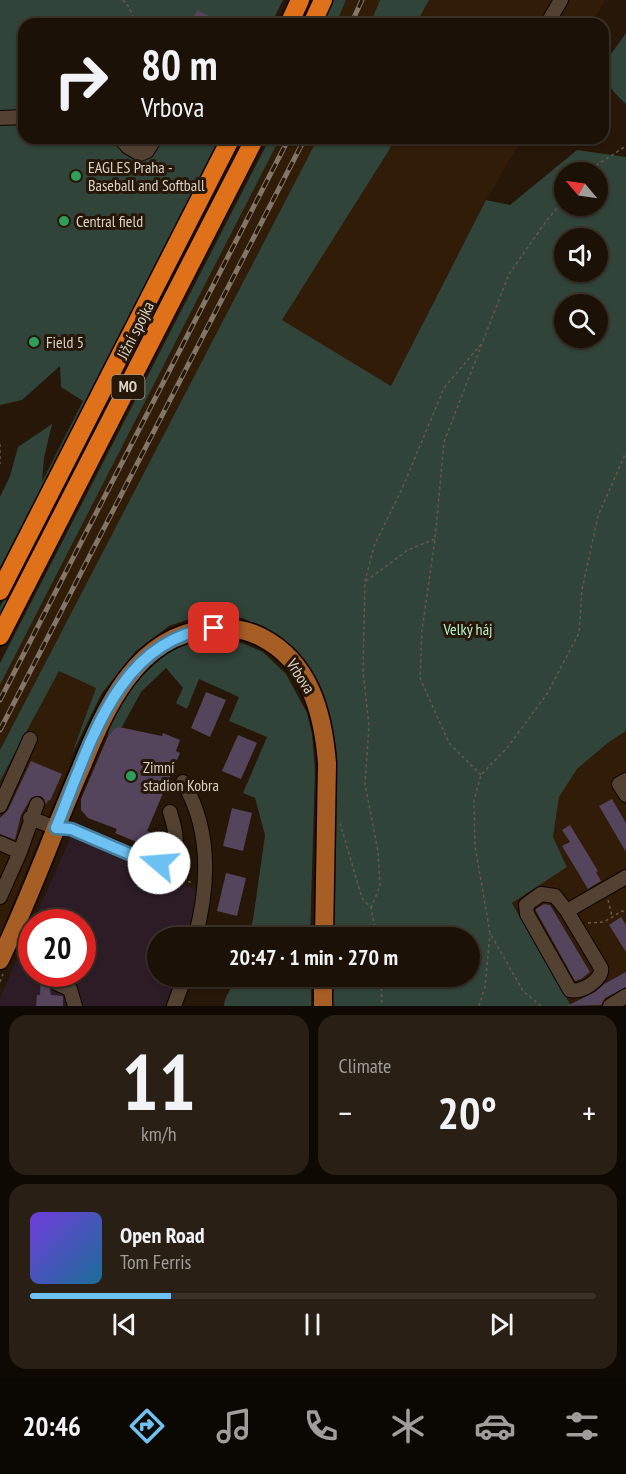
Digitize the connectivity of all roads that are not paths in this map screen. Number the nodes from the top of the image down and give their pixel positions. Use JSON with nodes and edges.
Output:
{"nodes":[{"id":1,"x":300,"y":0,"type":"edge"},
{"id":2,"x":323,"y":0,"type":"edge"},
{"id":3,"x":561,"y":0,"type":"edge"},
{"id":4,"x":292,"y":18,"type":"edge"},
{"id":5,"x":315,"y":18,"type":"edge"},
{"id":6,"x":550,"y":18,"type":"edge"},
{"id":7,"x":18,"y":117,"type":"edge"},
{"id":8,"x":0,"y":118,"type":"edge"},
{"id":9,"x":125,"y":144,"type":"edge"},
{"id":10,"x":152,"y":144,"type":"edge"},
{"id":11,"x":228,"y":144,"type":"edge"},
{"id":12,"x":252,"y":144,"type":"edge"},
{"id":13,"x":0,"y":591,"type":"edge"},
{"id":14,"x":0,"y":636,"type":"edge"},
{"id":15,"x":30,"y":739,"type":"dead end"},
{"id":16,"x":626,"y":780,"type":"edge"},
{"id":17,"x":183,"y":782,"type":"dead end"},
{"id":18,"x":626,"y":795,"type":"edge"},
{"id":19,"x":37,"y":804,"type":"dead end"},
{"id":20,"x":0,"y":806,"type":"edge"},
{"id":21,"x":170,"y":812,"type":"dead end"},
{"id":22,"x":30,"y":818,"type":"junction"},
{"id":23,"x":56,"y":828,"type":"junction"},
{"id":24,"x":0,"y":843,"type":"edge"},
{"id":25,"x":20,"y":852,"type":"junction"},
{"id":26,"x":626,"y":877,"type":"edge"},
{"id":27,"x":0,"y":897,"type":"edge"},
{"id":28,"x":567,"y":911,"type":"junction"},
{"id":29,"x":198,"y":927,"type":"edge"},
{"id":30,"x":324,"y":927,"type":"edge"},
{"id":31,"x":2,"y":949,"type":"edge"},
{"id":32,"x":65,"y":987,"type":"edge"},
{"id":33,"x":181,"y":987,"type":"edge"},
{"id":34,"x":323,"y":987,"type":"edge"},
{"id":35,"x":75,"y":1006,"type":"edge"},
{"id":36,"x":174,"y":1006,"type":"edge"},
{"id":37,"x":323,"y":1006,"type":"edge"}],
"edges":[{"from":1,"to":4,"type":"highway"},
{"from":2,"to":5,"type":"highway"},
{"from":3,"to":6,"type":"street"},
{"from":7,"to":8,"type":"street"},
{"from":9,"to":10,"type":"street"},
{"from":11,"to":13,"type":"highway","name":"Jižní spojka","number":"MO"},
{"from":12,"to":14,"type":"highway","name":"Jižní spojka","number":"MO"},
{"from":15,"to":20,"type":"street"},
{"from":16,"to":18,"type":"street"},
{"from":17,"to":29,"type":"street"},
{"from":19,"to":22,"type":"street"},
{"from":21,"to":23,"type":"street"},
{"from":22,"to":23,"type":"street"},
{"from":22,"to":25,"type":"street"},
{"from":23,"to":30,"type":"main road","name":"Vrbova"},
{"from":23,"to":31,"type":"main road","name":"Vrbova"},
{"from":24,"to":25,"type":"street"},
{"from":25,"to":27,"type":"street"},
{"from":26,"to":28,"type":"street"},
{"from":28,"to":28,"type":"street"},
{"from":32,"to":35,"type":"street"},
{"from":33,"to":36,"type":"street"},
{"from":34,"to":37,"type":"main road"}]}
